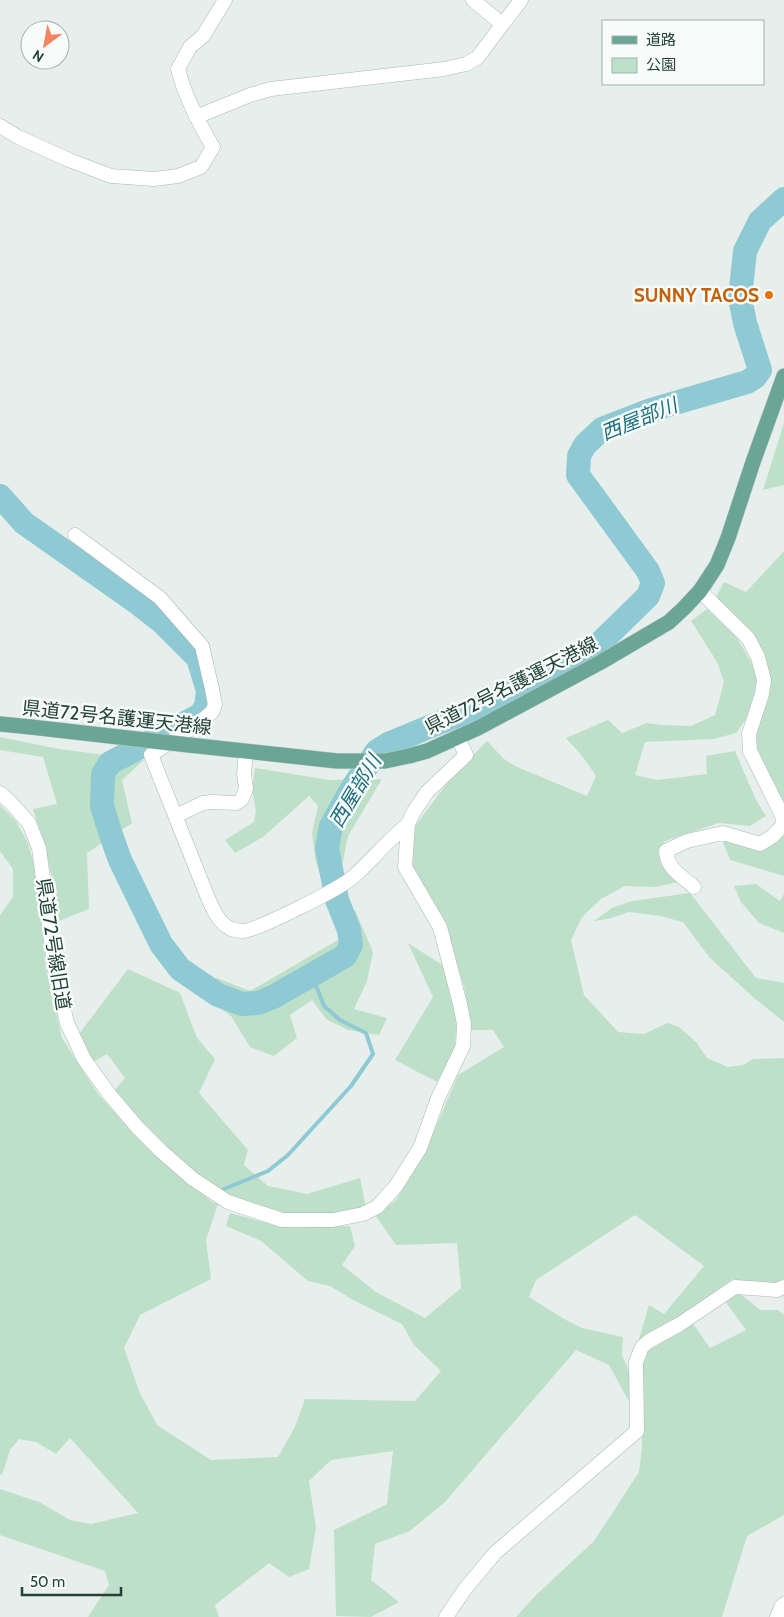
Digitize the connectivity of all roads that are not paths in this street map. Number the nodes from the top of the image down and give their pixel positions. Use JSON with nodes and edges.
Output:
{"nodes":[{"id":1,"x":225,"y":0,"type":"edge"},
{"id":2,"x":473,"y":0,"type":"edge"},
{"id":3,"x":522,"y":0,"type":"edge"},
{"id":4,"x":502,"y":24,"type":"junction"},
{"id":5,"x":196,"y":117,"type":"junction"},
{"id":6,"x":0,"y":126,"type":"edge"},
{"id":7,"x":784,"y":376,"type":"edge"},
{"id":8,"x":76,"y":535,"type":"dead end"},
{"id":9,"x":700,"y":591,"type":"junction"},
{"id":10,"x":0,"y":724,"type":"edge"},
{"id":11,"x":458,"y":738,"type":"junction"},
{"id":12,"x":246,"y":751,"type":"junction"},
{"id":13,"x":0,"y":793,"type":"edge"},
{"id":14,"x":176,"y":816,"type":"junction"},
{"id":15,"x":408,"y":824,"type":"junction"},
{"id":16,"x":694,"y":887,"type":"dead end"},
{"id":17,"x":784,"y":1287,"type":"edge"},
{"id":18,"x":784,"y":1604,"type":"edge"},
{"id":19,"x":446,"y":1617,"type":"edge"},
{"id":20,"x":777,"y":1617,"type":"edge"}],
"edges":[{"from":1,"to":5,"type":"street"},
{"from":2,"to":4,"type":"street"},
{"from":3,"to":4,"type":"street"},
{"from":4,"to":5,"type":"street"},
{"from":5,"to":6,"type":"street"},
{"from":7,"to":9,"type":"main road","name":"県道72号名護運天港線"},
{"from":8,"to":14,"type":"street"},
{"from":9,"to":11,"type":"main road","name":"県道72号名護運天港線"},
{"from":9,"to":16,"type":"street"},
{"from":10,"to":12,"type":"main road","name":"県道72号名護運天港線","bridge":true},
{"from":11,"to":12,"type":"main road","name":"県道72号名護運天港線"},
{"from":11,"to":15,"type":"street","name":"県道72号線旧道"},
{"from":12,"to":14,"type":"street"},
{"from":13,"to":15,"type":"street","name":"県道72号線旧道"},
{"from":14,"to":15,"type":"street"},
{"from":17,"to":19,"type":"street"},
{"from":18,"to":20,"type":"street"}]}
